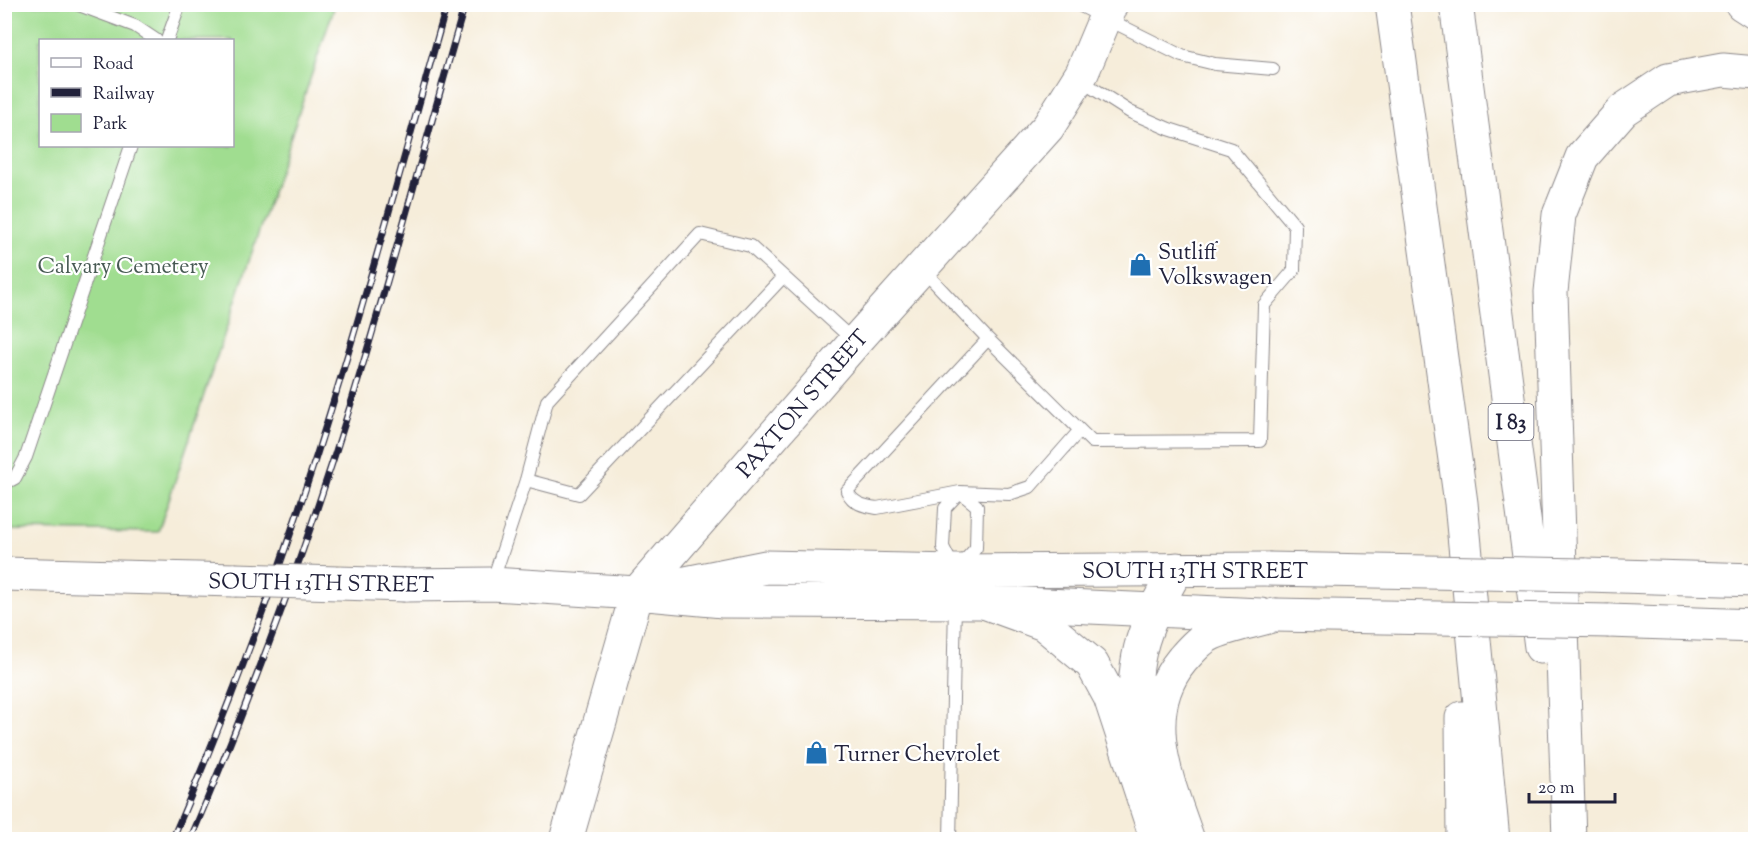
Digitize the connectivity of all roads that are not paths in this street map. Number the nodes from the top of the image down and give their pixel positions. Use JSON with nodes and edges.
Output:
{"nodes":[{"id":1,"x":76,"y":4,"type":"edge"},
{"id":2,"x":180,"y":4,"type":"edge"},
{"id":3,"x":1392,"y":4,"type":"edge"},
{"id":4,"x":1456,"y":4,"type":"edge"},
{"id":5,"x":1742,"y":4,"type":"edge"},
{"id":6,"x":1098,"y":9,"type":"edge"},
{"id":7,"x":1755,"y":13,"type":"edge"},
{"id":8,"x":154,"y":39,"type":"edge"},
{"id":9,"x":167,"y":39,"type":"edge"},
{"id":10,"x":1273,"y":69,"type":"dead end"},
{"id":11,"x":1755,"y":73,"type":"edge"},
{"id":12,"x":1078,"y":79,"type":"junction"},
{"id":13,"x":131,"y":147,"type":"edge"},
{"id":14,"x":921,"y":268,"type":"junction"},
{"id":15,"x":783,"y":277,"type":"junction"},
{"id":16,"x":988,"y":339,"type":"junction"},
{"id":17,"x":855,"y":342,"type":"junction"},
{"id":18,"x":1080,"y":430,"type":"junction"},
{"id":19,"x":525,"y":480,"type":"junction"},
{"id":20,"x":4,"y":484,"type":"edge"},
{"id":21,"x":960,"y":492,"type":"junction"},
{"id":22,"x":1461,"y":504,"type":"junction"},
{"id":23,"x":1177,"y":569,"type":"junction"},
{"id":24,"x":4,"y":574,"type":"edge"},
{"id":25,"x":1755,"y":580,"type":"edge"},
{"id":26,"x":492,"y":584,"type":"junction"},
{"id":27,"x":965,"y":591,"type":"junction"},
{"id":28,"x":637,"y":592,"type":"junction"},
{"id":29,"x":1152,"y":612,"type":"junction"},
{"id":30,"x":1275,"y":615,"type":"junction"},
{"id":31,"x":1755,"y":626,"type":"edge"},
{"id":32,"x":1138,"y":777,"type":"junction"},
{"id":33,"x":566,"y":840,"type":"edge"},
{"id":34,"x":950,"y":840,"type":"edge"},
{"id":35,"x":1157,"y":840,"type":"edge"},
{"id":36,"x":1188,"y":840,"type":"edge"},
{"id":37,"x":1463,"y":840,"type":"edge"},
{"id":38,"x":1493,"y":840,"type":"edge"},
{"id":39,"x":1568,"y":840,"type":"edge"}],
"edges":[{"from":1,"to":8,"type":"lane"},
{"from":2,"to":9,"type":"lane"},
{"from":3,"to":22,"type":"main road"},
{"from":4,"to":39,"type":"main road","number":"I 83"},
{"from":5,"to":7,"type":"main road"},
{"from":6,"to":10,"type":"lane"},
{"from":6,"to":12,"type":"main road","name":"PAXTON STREET"},
{"from":11,"to":39,"type":"main road"},
{"from":12,"to":14,"type":"main road","name":"PAXTON STREET"},
{"from":12,"to":18,"type":"lane"},
{"from":13,"to":20,"type":"lane"},
{"from":14,"to":16,"type":"lane"},
{"from":14,"to":17,"type":"main road","name":"PAXTON STREET"},
{"from":15,"to":17,"type":"lane"},
{"from":15,"to":19,"type":"lane"},
{"from":15,"to":19,"type":"lane"},
{"from":16,"to":18,"type":"lane"},
{"from":16,"to":21,"type":"lane"},
{"from":17,"to":28,"type":"main road","name":"PAXTON STREET"},
{"from":18,"to":21,"type":"lane"},
{"from":19,"to":26,"type":"lane"},
{"from":21,"to":27,"type":"lane"},
{"from":21,"to":27,"type":"lane"},
{"from":22,"to":37,"type":"main road"},
{"from":22,"to":38,"type":"main road"},
{"from":23,"to":25,"type":"main road","name":"SOUTH 13TH STREET","bridge":true},
{"from":23,"to":27,"type":"main road","name":"SOUTH 13TH STREET"},
{"from":23,"to":29,"type":"main road"},
{"from":24,"to":26,"type":"main road","name":"SOUTH 13TH STREET","bridge":true},
{"from":26,"to":28,"type":"main road","name":"SOUTH 13TH STREET"},
{"from":27,"to":28,"type":"main road","name":"SOUTH 13TH STREET"},
{"from":27,"to":29,"type":"main road","name":"SOUTH 13TH STREET"},
{"from":27,"to":32,"type":"main road"},
{"from":27,"to":34,"type":"lane"},
{"from":28,"to":33,"type":"main road","name":"PAXTON STREET"},
{"from":29,"to":30,"type":"main road","name":"SOUTH 13TH STREET"},
{"from":29,"to":32,"type":"main road"},
{"from":30,"to":31,"type":"main road","name":"SOUTH 13TH STREET","bridge":true},
{"from":30,"to":36,"type":"main road"},
{"from":32,"to":35,"type":"main road"}]}
